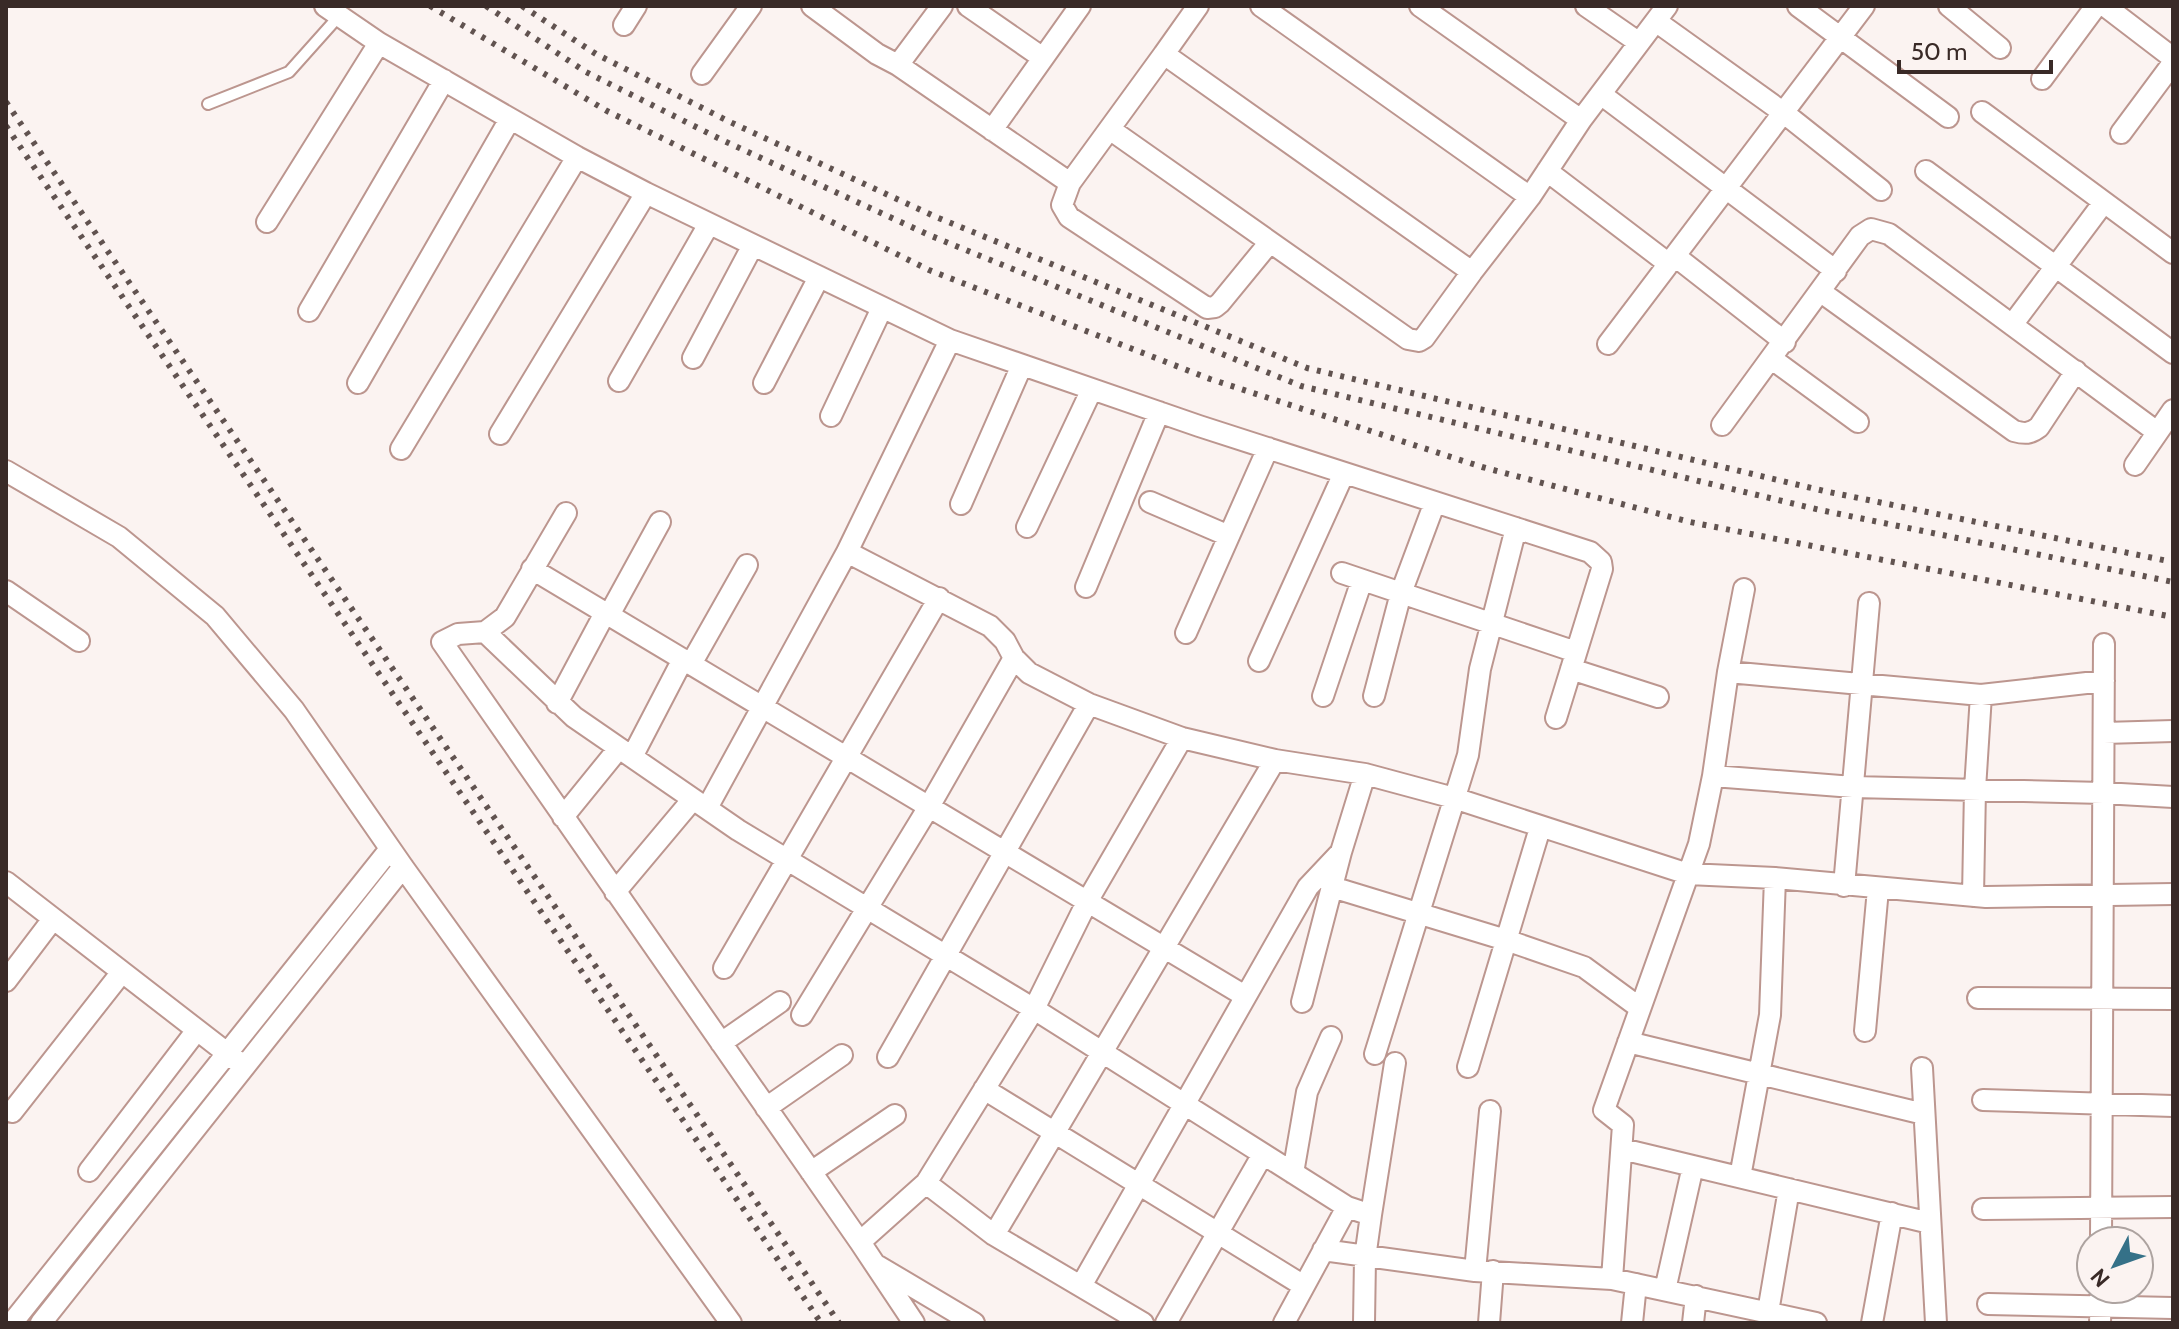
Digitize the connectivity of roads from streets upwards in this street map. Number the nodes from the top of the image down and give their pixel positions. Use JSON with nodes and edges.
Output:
{"nodes":[{"id":1,"x":636,"y":6,"type":"edge"},
{"id":2,"x":751,"y":6,"type":"edge"},
{"id":3,"x":812,"y":6,"type":"edge"},
{"id":4,"x":942,"y":6,"type":"edge"},
{"id":5,"x":968,"y":6,"type":"edge"},
{"id":6,"x":1080,"y":6,"type":"edge"},
{"id":7,"x":1198,"y":6,"type":"edge"},
{"id":8,"x":1261,"y":6,"type":"edge"},
{"id":9,"x":1420,"y":6,"type":"edge"},
{"id":10,"x":1586,"y":6,"type":"edge"},
{"id":11,"x":1798,"y":6,"type":"edge"},
{"id":12,"x":1864,"y":6,"type":"edge"},
{"id":13,"x":1949,"y":6,"type":"edge"},
{"id":14,"x":2096,"y":6,"type":"edge"},
{"id":15,"x":2105,"y":6,"type":"edge"},
{"id":16,"x":332,"y":11,"type":"edge"},
{"id":17,"x":1662,"y":14,"type":"edge"},
{"id":18,"x":624,"y":25,"type":"dead end"},
{"id":19,"x":1840,"y":37,"type":"junction"},
{"id":20,"x":1638,"y":42,"type":"junction"},
{"id":21,"x":379,"y":43,"type":"junction"},
{"id":22,"x":2000,"y":48,"type":"dead end"},
{"id":23,"x":1164,"y":54,"type":"junction"},
{"id":24,"x":1043,"y":58,"type":"junction"},
{"id":25,"x":2173,"y":61,"type":"edge"},
{"id":26,"x":898,"y":65,"type":"junction"},
{"id":27,"x":702,"y":74,"type":"dead end"},
{"id":28,"x":2042,"y":79,"type":"dead end"},
{"id":29,"x":444,"y":80,"type":"junction"},
{"id":30,"x":1602,"y":95,"type":"junction"},
{"id":31,"x":1982,"y":112,"type":"dead end"},
{"id":32,"x":1784,"y":113,"type":"junction"},
{"id":33,"x":1948,"y":117,"type":"dead end"},
{"id":34,"x":510,"y":119,"type":"junction"},
{"id":35,"x":1581,"y":120,"type":"junction"},
{"id":36,"x":992,"y":130,"type":"junction"},
{"id":37,"x":1111,"y":130,"type":"junction"},
{"id":38,"x":2121,"y":133,"type":"dead end"},
{"id":39,"x":577,"y":157,"type":"junction"},
{"id":40,"x":1547,"y":171,"type":"junction"},
{"id":41,"x":1926,"y":171,"type":"dead end"},
{"id":42,"x":1070,"y":183,"type":"junction"},
{"id":43,"x":1726,"y":188,"type":"junction"},
{"id":44,"x":1881,"y":190,"type":"dead end"},
{"id":45,"x":646,"y":193,"type":"junction"},
{"id":46,"x":1530,"y":197,"type":"junction"},
{"id":47,"x":2104,"y":202,"type":"junction"},
{"id":48,"x":267,"y":222,"type":"dead end"},
{"id":49,"x":709,"y":224,"type":"junction"},
{"id":50,"x":1270,"y":242,"type":"junction"},
{"id":51,"x":753,"y":245,"type":"junction"},
{"id":52,"x":2173,"y":253,"type":"edge"},
{"id":53,"x":1672,"y":260,"type":"junction"},
{"id":54,"x":2056,"y":267,"type":"junction"},
{"id":55,"x":1836,"y":271,"type":"junction"},
{"id":56,"x":1472,"y":272,"type":"junction"},
{"id":57,"x":819,"y":277,"type":"junction"},
{"id":58,"x":1821,"y":292,"type":"junction"},
{"id":59,"x":882,"y":308,"type":"junction"},
{"id":60,"x":309,"y":311,"type":"dead end"},
{"id":61,"x":2012,"y":325,"type":"junction"},
{"id":62,"x":950,"y":340,"type":"junction"},
{"id":63,"x":1785,"y":342,"type":"junction"},
{"id":64,"x":1608,"y":344,"type":"dead end"},
{"id":65,"x":2173,"y":353,"type":"edge"},
{"id":66,"x":693,"y":358,"type":"dead end"},
{"id":67,"x":1772,"y":359,"type":"junction"},
{"id":68,"x":1022,"y":365,"type":"junction"},
{"id":69,"x":2076,"y":371,"type":"junction"},
{"id":70,"x":619,"y":381,"type":"dead end"},
{"id":71,"x":358,"y":383,"type":"dead end"},
{"id":72,"x":764,"y":383,"type":"dead end"},
{"id":73,"x":1092,"y":389,"type":"junction"},
{"id":74,"x":2173,"y":410,"type":"edge"},
{"id":75,"x":1159,"y":412,"type":"junction"},
{"id":76,"x":831,"y":416,"type":"dead end"},
{"id":77,"x":1858,"y":422,"type":"dead end"},
{"id":78,"x":1722,"y":425,"type":"dead end"},
{"id":79,"x":2157,"y":432,"type":"junction"},
{"id":80,"x":500,"y":434,"type":"dead end"},
{"id":81,"x":1268,"y":448,"type":"junction"},
{"id":82,"x":401,"y":449,"type":"dead end"},
{"id":83,"x":2135,"y":465,"type":"dead end"},
{"id":84,"x":6,"y":471,"type":"edge"},
{"id":85,"x":1344,"y":473,"type":"junction"},
{"id":86,"x":1150,"y":502,"type":"dead end"},
{"id":87,"x":1435,"y":502,"type":"junction"},
{"id":88,"x":961,"y":504,"type":"dead end"},
{"id":89,"x":566,"y":513,"type":"dead end"},
{"id":90,"x":660,"y":522,"type":"dead end"},
{"id":91,"x":1027,"y":527,"type":"dead end"},
{"id":92,"x":1516,"y":528,"type":"junction"},
{"id":93,"x":1229,"y":536,"type":"junction"},
{"id":94,"x":847,"y":552,"type":"junction"},
{"id":95,"x":747,"y":565,"type":"dead end"},
{"id":96,"x":532,"y":569,"type":"junction"},
{"id":97,"x":1342,"y":573,"type":"dead end"},
{"id":98,"x":1362,"y":580,"type":"junction"},
{"id":99,"x":1086,"y":587,"type":"dead end"},
{"id":100,"x":1744,"y":589,"type":"dead end"},
{"id":101,"x":6,"y":591,"type":"edge"},
{"id":102,"x":1401,"y":593,"type":"junction"},
{"id":103,"x":939,"y":598,"type":"junction"},
{"id":104,"x":1869,"y":603,"type":"dead end"},
{"id":105,"x":607,"y":614,"type":"junction"},
{"id":106,"x":1491,"y":624,"type":"junction"},
{"id":107,"x":485,"y":632,"type":"junction"},
{"id":108,"x":1186,"y":633,"type":"dead end"},
{"id":109,"x":79,"y":641,"type":"dead end"},
{"id":110,"x":2104,"y":644,"type":"dead end"},
{"id":111,"x":1014,"y":658,"type":"junction"},
{"id":112,"x":1574,"y":660,"type":"junction"},
{"id":113,"x":1259,"y":661,"type":"dead end"},
{"id":114,"x":687,"y":662,"type":"junction"},
{"id":115,"x":1728,"y":672,"type":"junction"},
{"id":116,"x":2104,"y":681,"type":"junction"},
{"id":117,"x":1861,"y":685,"type":"junction"},
{"id":118,"x":1981,"y":695,"type":"junction"},
{"id":119,"x":1323,"y":696,"type":"dead end"},
{"id":120,"x":1374,"y":696,"type":"dead end"},
{"id":121,"x":1658,"y":697,"type":"dead end"},
{"id":122,"x":557,"y":703,"type":"junction"},
{"id":123,"x":1089,"y":704,"type":"junction"},
{"id":124,"x":762,"y":707,"type":"junction"},
{"id":125,"x":1556,"y":718,"type":"dead end"},
{"id":126,"x":2173,"y":731,"type":"edge"},
{"id":127,"x":2104,"y":733,"type":"junction"},
{"id":128,"x":1182,"y":738,"type":"junction"},
{"id":129,"x":626,"y":752,"type":"junction"},
{"id":130,"x":847,"y":756,"type":"junction"},
{"id":131,"x":1275,"y":760,"type":"junction"},
{"id":132,"x":1365,"y":774,"type":"junction"},
{"id":133,"x":1713,"y":776,"type":"junction"},
{"id":134,"x":1853,"y":787,"type":"junction"},
{"id":135,"x":1975,"y":789,"type":"junction"},
{"id":136,"x":2103,"y":793,"type":"junction"},
{"id":137,"x":2173,"y":797,"type":"edge"},
{"id":138,"x":1454,"y":798,"type":"junction"},
{"id":139,"x":700,"y":803,"type":"junction"},
{"id":140,"x":930,"y":805,"type":"junction"},
{"id":141,"x":563,"y":817,"type":"junction"},
{"id":142,"x":1540,"y":828,"type":"junction"},
{"id":143,"x":390,"y":849,"type":"junction"},
{"id":144,"x":1005,"y":851,"type":"junction"},
{"id":145,"x":1341,"y":852,"type":"junction"},
{"id":146,"x":787,"y":860,"type":"junction"},
{"id":147,"x":403,"y":867,"type":"junction"},
{"id":148,"x":1688,"y":874,"type":"junction"},
{"id":149,"x":1775,"y":878,"type":"junction"},
{"id":150,"x":6,"y":882,"type":"edge"},
{"id":151,"x":1844,"y":886,"type":"junction"},
{"id":152,"x":1332,"y":887,"type":"junction"},
{"id":153,"x":1878,"y":889,"type":"junction"},
{"id":154,"x":615,"y":892,"type":"junction"},
{"id":155,"x":2105,"y":894,"type":"junction"},
{"id":156,"x":2173,"y":894,"type":"edge"},
{"id":157,"x":1973,"y":896,"type":"junction"},
{"id":158,"x":1088,"y":900,"type":"junction"},
{"id":159,"x":868,"y":908,"type":"junction"},
{"id":160,"x":1418,"y":914,"type":"junction"},
{"id":161,"x":53,"y":919,"type":"junction"},
{"id":162,"x":1506,"y":940,"type":"junction"},
{"id":163,"x":1166,"y":948,"type":"junction"},
{"id":164,"x":946,"y":956,"type":"junction"},
{"id":165,"x":724,"y":968,"type":"dead end"},
{"id":166,"x":122,"y":972,"type":"junction"},
{"id":167,"x":6,"y":981,"type":"edge"},
{"id":168,"x":1245,"y":996,"type":"junction"},
{"id":169,"x":1978,"y":998,"type":"dead end"},
{"id":170,"x":2102,"y":998,"type":"junction"},
{"id":171,"x":2173,"y":999,"type":"edge"},
{"id":172,"x":780,"y":1002,"type":"dead end"},
{"id":173,"x":1302,"y":1002,"type":"dead end"},
{"id":174,"x":1640,"y":1008,"type":"junction"},
{"id":175,"x":1034,"y":1009,"type":"junction"},
{"id":176,"x":802,"y":1015,"type":"dead end"},
{"id":177,"x":197,"y":1030,"type":"junction"},
{"id":178,"x":1865,"y":1031,"type":"dead end"},
{"id":179,"x":1331,"y":1037,"type":"dead end"},
{"id":180,"x":1628,"y":1042,"type":"junction"},
{"id":181,"x":721,"y":1043,"type":"junction"},
{"id":182,"x":226,"y":1052,"type":"junction"},
{"id":183,"x":1103,"y":1053,"type":"junction"},
{"id":184,"x":1375,"y":1054,"type":"dead end"},
{"id":185,"x":842,"y":1055,"type":"dead end"},
{"id":186,"x":888,"y":1057,"type":"dead end"},
{"id":187,"x":1395,"y":1063,"type":"dead end"},
{"id":188,"x":1468,"y":1067,"type":"dead end"},
{"id":189,"x":245,"y":1068,"type":"junction"},
{"id":190,"x":1922,"y":1068,"type":"dead end"},
{"id":191,"x":1759,"y":1074,"type":"junction"},
{"id":192,"x":984,"y":1089,"type":"junction"},
{"id":193,"x":1983,"y":1100,"type":"dead end"},
{"id":194,"x":1184,"y":1104,"type":"junction"},
{"id":195,"x":2102,"y":1104,"type":"junction"},
{"id":196,"x":2173,"y":1106,"type":"edge"},
{"id":197,"x":766,"y":1108,"type":"junction"},
{"id":198,"x":1490,"y":1111,"type":"dead end"},
{"id":199,"x":12,"y":1112,"type":"dead end"},
{"id":200,"x":1924,"y":1114,"type":"junction"},
{"id":201,"x":895,"y":1115,"type":"dead end"},
{"id":202,"x":1056,"y":1133,"type":"junction"},
{"id":203,"x":1622,"y":1149,"type":"junction"},
{"id":204,"x":1263,"y":1154,"type":"junction"},
{"id":205,"x":1693,"y":1166,"type":"junction"},
{"id":206,"x":89,"y":1171,"type":"dead end"},
{"id":207,"x":811,"y":1172,"type":"junction"},
{"id":208,"x":1293,"y":1173,"type":"junction"},
{"id":209,"x":1740,"y":1177,"type":"junction"},
{"id":210,"x":926,"y":1183,"type":"junction"},
{"id":211,"x":1138,"y":1184,"type":"junction"},
{"id":212,"x":1789,"y":1189,"type":"junction"},
{"id":213,"x":1347,"y":1207,"type":"junction"},
{"id":214,"x":2173,"y":1207,"type":"edge"},
{"id":215,"x":2101,"y":1208,"type":"junction"},
{"id":216,"x":1983,"y":1209,"type":"dead end"},
{"id":217,"x":1892,"y":1213,"type":"junction"},
{"id":218,"x":1371,"y":1215,"type":"junction"},
{"id":219,"x":1930,"y":1223,"type":"junction"},
{"id":220,"x":2101,"y":1225,"type":"edge"},
{"id":221,"x":1218,"y":1233,"type":"junction"},
{"id":222,"x":994,"y":1235,"type":"junction"},
{"id":223,"x":860,"y":1242,"type":"junction"},
{"id":224,"x":1323,"y":1250,"type":"junction"},
{"id":225,"x":1365,"y":1258,"type":"junction"},
{"id":226,"x":875,"y":1263,"type":"junction"},
{"id":227,"x":1484,"y":1271,"type":"junction"},
{"id":228,"x":1612,"y":1279,"type":"junction"},
{"id":229,"x":1636,"y":1284,"type":"junction"},
{"id":230,"x":1081,"y":1286,"type":"junction"},
{"id":231,"x":1304,"y":1286,"type":"junction"},
{"id":232,"x":1665,"y":1290,"type":"junction"},
{"id":233,"x":1696,"y":1296,"type":"junction"},
{"id":234,"x":1988,"y":1304,"type":"dead end"},
{"id":235,"x":2100,"y":1306,"type":"edge"},
{"id":236,"x":2173,"y":1308,"type":"edge"},
{"id":237,"x":1768,"y":1312,"type":"junction"},
{"id":238,"x":12,"y":1323,"type":"edge"},
{"id":239,"x":41,"y":1323,"type":"edge"},
{"id":240,"x":731,"y":1323,"type":"edge"},
{"id":241,"x":914,"y":1323,"type":"edge"},
{"id":242,"x":974,"y":1323,"type":"edge"},
{"id":243,"x":1143,"y":1323,"type":"edge"},
{"id":244,"x":1166,"y":1323,"type":"edge"},
{"id":245,"x":1284,"y":1323,"type":"edge"},
{"id":246,"x":1364,"y":1323,"type":"edge"},
{"id":247,"x":1489,"y":1323,"type":"edge"},
{"id":248,"x":1632,"y":1323,"type":"edge"},
{"id":249,"x":1693,"y":1323,"type":"edge"},
{"id":250,"x":1816,"y":1323,"type":"edge"},
{"id":251,"x":1872,"y":1323,"type":"edge"},
{"id":252,"x":1936,"y":1323,"type":"edge"}],
"edges":[{"from":1,"to":18,"type":"street"},
{"from":2,"to":27,"type":"street"},
{"from":3,"to":26,"type":"street"},
{"from":4,"to":26,"type":"street"},
{"from":5,"to":24,"type":"street"},
{"from":6,"to":24,"type":"street"},
{"from":7,"to":23,"type":"street"},
{"from":8,"to":46,"type":"street"},
{"from":9,"to":35,"type":"street"},
{"from":10,"to":20,"type":"street"},
{"from":11,"to":19,"type":"street"},
{"from":12,"to":19,"type":"street"},
{"from":13,"to":22,"type":"street"},
{"from":14,"to":28,"type":"street"},
{"from":15,"to":25,"type":"street"},
{"from":16,"to":21,"type":"street"},
{"from":17,"to":20,"type":"street"},
{"from":17,"to":32,"type":"street"},
{"from":19,"to":32,"type":"street"},
{"from":19,"to":33,"type":"street"},
{"from":20,"to":30,"type":"street"},
{"from":21,"to":29,"type":"street"},
{"from":21,"to":48,"type":"street"},
{"from":23,"to":37,"type":"street"},
{"from":23,"to":56,"type":"street"},
{"from":24,"to":36,"type":"street"},
{"from":25,"to":38,"type":"street"},
{"from":26,"to":36,"type":"street"},
{"from":29,"to":34,"type":"street"},
{"from":29,"to":60,"type":"street"},
{"from":30,"to":35,"type":"street"},
{"from":30,"to":43,"type":"street"},
{"from":31,"to":47,"type":"street"},
{"from":32,"to":43,"type":"street"},
{"from":32,"to":44,"type":"street"},
{"from":34,"to":39,"type":"street"},
{"from":34,"to":71,"type":"street"},
{"from":35,"to":40,"type":"street"},
{"from":36,"to":42,"type":"street"},
{"from":37,"to":42,"type":"street"},
{"from":37,"to":50,"type":"street"},
{"from":39,"to":45,"type":"street"},
{"from":39,"to":82,"type":"street"},
{"from":40,"to":46,"type":"street"},
{"from":40,"to":53,"type":"street"},
{"from":41,"to":54,"type":"street"},
{"from":42,"to":50,"type":"street"},
{"from":43,"to":53,"type":"street"},
{"from":43,"to":55,"type":"street"},
{"from":45,"to":49,"type":"street"},
{"from":45,"to":80,"type":"street"},
{"from":46,"to":56,"type":"street"},
{"from":47,"to":52,"type":"street"},
{"from":47,"to":54,"type":"street"},
{"from":49,"to":51,"type":"street"},
{"from":49,"to":70,"type":"street"},
{"from":50,"to":56,"type":"street"},
{"from":51,"to":57,"type":"street"},
{"from":51,"to":66,"type":"street"},
{"from":53,"to":63,"type":"street"},
{"from":53,"to":64,"type":"street"},
{"from":54,"to":61,"type":"street"},
{"from":54,"to":65,"type":"street"},
{"from":55,"to":58,"type":"street"},
{"from":55,"to":61,"type":"street"},
{"from":57,"to":59,"type":"street"},
{"from":57,"to":72,"type":"street"},
{"from":58,"to":63,"type":"street"},
{"from":58,"to":69,"type":"street"},
{"from":59,"to":62,"type":"street"},
{"from":59,"to":76,"type":"street"},
{"from":61,"to":69,"type":"street"},
{"from":62,"to":68,"type":"street"},
{"from":62,"to":94,"type":"street"},
{"from":63,"to":67,"type":"street"},
{"from":67,"to":77,"type":"street"},
{"from":67,"to":78,"type":"street"},
{"from":68,"to":73,"type":"street"},
{"from":68,"to":88,"type":"street"},
{"from":69,"to":79,"type":"street"},
{"from":73,"to":75,"type":"street"},
{"from":73,"to":91,"type":"street"},
{"from":74,"to":79,"type":"street"},
{"from":75,"to":81,"type":"street"},
{"from":75,"to":99,"type":"street"},
{"from":79,"to":83,"type":"street"},
{"from":81,"to":85,"type":"street"},
{"from":81,"to":93,"type":"street"},
{"from":84,"to":143,"type":"street"},
{"from":85,"to":87,"type":"street"},
{"from":85,"to":113,"type":"street"},
{"from":86,"to":93,"type":"street"},
{"from":87,"to":92,"type":"street"},
{"from":87,"to":102,"type":"street"},
{"from":89,"to":96,"type":"street"},
{"from":90,"to":105,"type":"street"},
{"from":92,"to":106,"type":"street"},
{"from":92,"to":112,"type":"street"},
{"from":93,"to":108,"type":"street"},
{"from":94,"to":103,"type":"street"},
{"from":94,"to":124,"type":"street"},
{"from":95,"to":114,"type":"street"},
{"from":96,"to":105,"type":"street"},
{"from":96,"to":107,"type":"street"},
{"from":97,"to":98,"type":"street"},
{"from":98,"to":102,"type":"street"},
{"from":98,"to":119,"type":"street"},
{"from":100,"to":115,"type":"street"},
{"from":101,"to":109,"type":"street"},
{"from":102,"to":106,"type":"street"},
{"from":102,"to":120,"type":"street"},
{"from":103,"to":111,"type":"street"},
{"from":103,"to":130,"type":"street"},
{"from":104,"to":117,"type":"street"},
{"from":105,"to":114,"type":"street"},
{"from":105,"to":122,"type":"street"},
{"from":106,"to":112,"type":"street"},
{"from":106,"to":138,"type":"street"},
{"from":107,"to":122,"type":"street"},
{"from":107,"to":141,"type":"street"},
{"from":110,"to":116,"type":"street"},
{"from":111,"to":123,"type":"street"},
{"from":111,"to":140,"type":"street"},
{"from":112,"to":121,"type":"street"},
{"from":112,"to":125,"type":"street"},
{"from":114,"to":124,"type":"street"},
{"from":114,"to":129,"type":"street"},
{"from":115,"to":117,"type":"street"},
{"from":115,"to":133,"type":"street"},
{"from":116,"to":118,"type":"street"},
{"from":116,"to":127,"type":"street"},
{"from":117,"to":118,"type":"street"},
{"from":117,"to":134,"type":"street"},
{"from":118,"to":135,"type":"street"},
{"from":122,"to":129,"type":"street"},
{"from":123,"to":128,"type":"street"},
{"from":123,"to":144,"type":"street"},
{"from":124,"to":130,"type":"street"},
{"from":124,"to":139,"type":"street"},
{"from":126,"to":127,"type":"street"},
{"from":127,"to":136,"type":"street"},
{"from":128,"to":131,"type":"street"},
{"from":128,"to":158,"type":"street"},
{"from":129,"to":139,"type":"street"},
{"from":129,"to":141,"type":"street"},
{"from":130,"to":140,"type":"street"},
{"from":130,"to":146,"type":"street"},
{"from":131,"to":132,"type":"street"},
{"from":131,"to":163,"type":"street"},
{"from":132,"to":138,"type":"street"},
{"from":132,"to":145,"type":"street"},
{"from":133,"to":134,"type":"street"},
{"from":133,"to":148,"type":"street"},
{"from":134,"to":135,"type":"street"},
{"from":134,"to":151,"type":"street"},
{"from":135,"to":136,"type":"street"},
{"from":135,"to":157,"type":"street"},
{"from":136,"to":137,"type":"street"},
{"from":136,"to":155,"type":"street"},
{"from":138,"to":142,"type":"street"},
{"from":138,"to":160,"type":"street"},
{"from":139,"to":146,"type":"street"},
{"from":139,"to":154,"type":"street"},
{"from":140,"to":144,"type":"street"},
{"from":140,"to":159,"type":"street"},
{"from":141,"to":154,"type":"street"},
{"from":142,"to":148,"type":"street"},
{"from":142,"to":162,"type":"street"},
{"from":143,"to":147,"type":"street"},
{"from":143,"to":182,"type":"street"},
{"from":144,"to":158,"type":"street"},
{"from":144,"to":164,"type":"street"},
{"from":145,"to":152,"type":"street"},
{"from":145,"to":168,"type":"street"},
{"from":146,"to":159,"type":"street"},
{"from":146,"to":165,"type":"street"},
{"from":147,"to":189,"type":"street"},
{"from":147,"to":240,"type":"street"},
{"from":148,"to":149,"type":"street"},
{"from":148,"to":174,"type":"street"},
{"from":149,"to":151,"type":"street"},
{"from":149,"to":191,"type":"street"},
{"from":150,"to":161,"type":"street"},
{"from":151,"to":153,"type":"street"},
{"from":152,"to":160,"type":"street"},
{"from":152,"to":173,"type":"street"},
{"from":153,"to":157,"type":"street"},
{"from":153,"to":178,"type":"street"},
{"from":154,"to":181,"type":"street"},
{"from":155,"to":156,"type":"street"},
{"from":155,"to":157,"type":"street"},
{"from":155,"to":170,"type":"street"},
{"from":158,"to":163,"type":"street"},
{"from":158,"to":175,"type":"street"},
{"from":159,"to":164,"type":"street"},
{"from":159,"to":176,"type":"street"},
{"from":160,"to":162,"type":"street"},
{"from":160,"to":184,"type":"street"},
{"from":161,"to":166,"type":"street"},
{"from":161,"to":167,"type":"street"},
{"from":162,"to":174,"type":"street"},
{"from":162,"to":188,"type":"street"},
{"from":163,"to":168,"type":"street"},
{"from":163,"to":183,"type":"street"},
{"from":164,"to":175,"type":"street"},
{"from":164,"to":186,"type":"street"},
{"from":166,"to":177,"type":"street"},
{"from":166,"to":199,"type":"street"},
{"from":168,"to":194,"type":"street"},
{"from":169,"to":170,"type":"street"},
{"from":170,"to":171,"type":"street"},
{"from":170,"to":195,"type":"street"},
{"from":172,"to":181,"type":"street"},
{"from":174,"to":180,"type":"street"},
{"from":175,"to":183,"type":"street"},
{"from":175,"to":192,"type":"street"},
{"from":177,"to":182,"type":"street"},
{"from":177,"to":206,"type":"street"},
{"from":179,"to":208,"type":"street"},
{"from":180,"to":191,"type":"street"},
{"from":180,"to":203,"type":"street"},
{"from":181,"to":197,"type":"street"},
{"from":182,"to":189,"type":"street"},
{"from":182,"to":238,"type":"street"},
{"from":183,"to":194,"type":"street"},
{"from":183,"to":202,"type":"street"},
{"from":185,"to":197,"type":"street"},
{"from":187,"to":218,"type":"street"},
{"from":189,"to":239,"type":"street"},
{"from":190,"to":200,"type":"street"},
{"from":191,"to":200,"type":"street"},
{"from":191,"to":209,"type":"street"},
{"from":192,"to":202,"type":"street"},
{"from":192,"to":210,"type":"street"},
{"from":193,"to":195,"type":"street"},
{"from":194,"to":204,"type":"street"},
{"from":194,"to":211,"type":"street"},
{"from":195,"to":196,"type":"street"},
{"from":195,"to":215,"type":"street"},
{"from":197,"to":207,"type":"street"},
{"from":198,"to":227,"type":"street"},
{"from":200,"to":219,"type":"street"},
{"from":201,"to":207,"type":"street"},
{"from":202,"to":211,"type":"street"},
{"from":202,"to":222,"type":"street"},
{"from":203,"to":205,"type":"street"},
{"from":203,"to":228,"type":"street"},
{"from":204,"to":208,"type":"street"},
{"from":204,"to":221,"type":"street"},
{"from":205,"to":209,"type":"street"},
{"from":205,"to":232,"type":"street"},
{"from":207,"to":223,"type":"street"},
{"from":208,"to":213,"type":"street"},
{"from":209,"to":212,"type":"street"},
{"from":210,"to":222,"type":"street"},
{"from":210,"to":223,"type":"street"},
{"from":211,"to":221,"type":"street"},
{"from":211,"to":230,"type":"street"},
{"from":212,"to":217,"type":"street"},
{"from":212,"to":237,"type":"street"},
{"from":213,"to":218,"type":"street"},
{"from":213,"to":224,"type":"street"},
{"from":214,"to":215,"type":"street"},
{"from":215,"to":216,"type":"street"},
{"from":215,"to":220,"type":"street"},
{"from":217,"to":219,"type":"street"},
{"from":217,"to":251,"type":"street"},
{"from":218,"to":225,"type":"street"},
{"from":219,"to":252,"type":"street"},
{"from":221,"to":231,"type":"street"},
{"from":221,"to":244,"type":"street"},
{"from":222,"to":230,"type":"street"},
{"from":223,"to":226,"type":"street"},
{"from":224,"to":225,"type":"street"},
{"from":224,"to":231,"type":"street"},
{"from":225,"to":227,"type":"street"},
{"from":225,"to":246,"type":"street"},
{"from":226,"to":241,"type":"street"},
{"from":226,"to":242,"type":"street"},
{"from":227,"to":228,"type":"street"},
{"from":227,"to":247,"type":"street"},
{"from":228,"to":229,"type":"street"},
{"from":229,"to":232,"type":"street"},
{"from":229,"to":248,"type":"street"},
{"from":230,"to":243,"type":"street"},
{"from":231,"to":245,"type":"street"},
{"from":232,"to":233,"type":"street"},
{"from":233,"to":237,"type":"street"},
{"from":233,"to":249,"type":"street"},
{"from":234,"to":235,"type":"street"},
{"from":235,"to":236,"type":"street"},
{"from":237,"to":250,"type":"street"}]}
